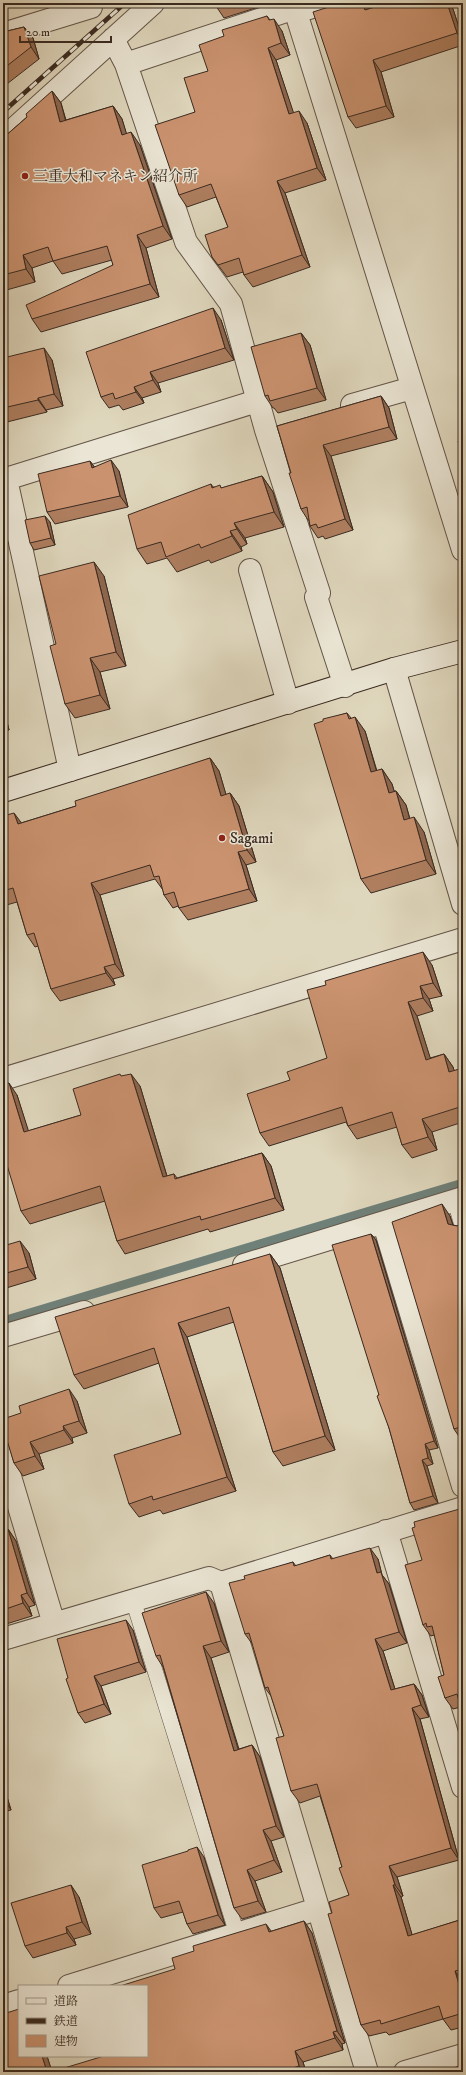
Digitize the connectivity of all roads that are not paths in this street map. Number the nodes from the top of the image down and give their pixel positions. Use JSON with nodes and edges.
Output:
{"nodes":[{"id":1,"x":90,"y":3,"type":"edge"},
{"id":2,"x":153,"y":3,"type":"edge"},
{"id":3,"x":325,"y":3,"type":"edge"},
{"id":4,"x":294,"y":8,"type":"edge"},
{"id":5,"x":3,"y":34,"type":"edge"},
{"id":6,"x":113,"y":39,"type":"junction"},
{"id":7,"x":126,"y":64,"type":"junction"},
{"id":8,"x":3,"y":138,"type":"edge"},
{"id":9,"x":412,"y":388,"type":"junction"},
{"id":10,"x":257,"y":400,"type":"junction"},
{"id":11,"x":332,"y":411,"type":"edge"},
{"id":12,"x":288,"y":424,"type":"edge"},
{"id":13,"x":266,"y":430,"type":"junction"},
{"id":14,"x":5,"y":473,"type":"edge"},
{"id":15,"x":463,"y":550,"type":"edge"},
{"id":16,"x":250,"y":570,"type":"dead end"},
{"id":17,"x":463,"y":651,"type":"edge"},
{"id":18,"x":394,"y":669,"type":"junction"},
{"id":19,"x":345,"y":686,"type":"junction"},
{"id":20,"x":288,"y":703,"type":"junction"},
{"id":21,"x":70,"y":770,"type":"junction"},
{"id":22,"x":3,"y":791,"type":"edge"},
{"id":23,"x":463,"y":904,"type":"edge"},
{"id":24,"x":463,"y":939,"type":"edge"},
{"id":25,"x":3,"y":1079,"type":"edge"},
{"id":26,"x":459,"y":1200,"type":"edge"},
{"id":27,"x":384,"y":1224,"type":"junction"},
{"id":28,"x":463,"y":1229,"type":"edge"},
{"id":29,"x":224,"y":1271,"type":"edge"},
{"id":30,"x":102,"y":1307,"type":"edge"},
{"id":31,"x":3,"y":1336,"type":"edge"},
{"id":32,"x":3,"y":1453,"type":"edge"},
{"id":33,"x":463,"y":1486,"type":"edge"},
{"id":34,"x":463,"y":1508,"type":"edge"},
{"id":35,"x":386,"y":1531,"type":"junction"},
{"id":36,"x":221,"y":1583,"type":"junction"},
{"id":37,"x":133,"y":1600,"type":"junction"},
{"id":38,"x":54,"y":1624,"type":"junction"},
{"id":39,"x":3,"y":1640,"type":"edge"},
{"id":40,"x":463,"y":1787,"type":"edge"},
{"id":41,"x":317,"y":1909,"type":"junction"},
{"id":42,"x":237,"y":1934,"type":"junction"},
{"id":43,"x":72,"y":1985,"type":"edge"},
{"id":44,"x":18,"y":2002,"type":"edge"},
{"id":45,"x":3,"y":2006,"type":"edge"},
{"id":46,"x":463,"y":2055,"type":"edge"},
{"id":47,"x":414,"y":2071,"type":"edge"},
{"id":48,"x":367,"y":2072,"type":"edge"}],
"edges":[{"from":1,"to":5,"type":"street"},
{"from":2,"to":6,"type":"street"},
{"from":3,"to":4,"type":"street"},
{"from":4,"to":7,"type":"street"},
{"from":4,"to":9,"type":"street"},
{"from":6,"to":7,"type":"street"},
{"from":6,"to":8,"type":"street"},
{"from":7,"to":10,"type":"street"},
{"from":9,"to":11,"type":"street"},
{"from":9,"to":15,"type":"street"},
{"from":10,"to":13,"type":"street"},
{"from":10,"to":14,"type":"street"},
{"from":12,"to":13,"type":"street"},
{"from":13,"to":19,"type":"street"},
{"from":14,"to":21,"type":"street"},
{"from":16,"to":20,"type":"street"},
{"from":17,"to":18,"type":"street"},
{"from":18,"to":19,"type":"street"},
{"from":18,"to":23,"type":"street"},
{"from":19,"to":20,"type":"street"},
{"from":20,"to":21,"type":"street"},
{"from":21,"to":22,"type":"street"},
{"from":24,"to":25,"type":"street"},
{"from":26,"to":27,"type":"street"},
{"from":26,"to":28,"type":"lane"},
{"from":27,"to":29,"type":"street"},
{"from":27,"to":33,"type":"street"},
{"from":30,"to":31,"type":"street"},
{"from":32,"to":38,"type":"street"},
{"from":34,"to":35,"type":"street"},
{"from":35,"to":36,"type":"street"},
{"from":35,"to":40,"type":"street"},
{"from":36,"to":37,"type":"street"},
{"from":36,"to":41,"type":"street"},
{"from":37,"to":38,"type":"street"},
{"from":37,"to":42,"type":"lane"},
{"from":38,"to":39,"type":"street"},
{"from":41,"to":42,"type":"street"},
{"from":41,"to":48,"type":"street"},
{"from":42,"to":43,"type":"street"},
{"from":44,"to":45,"type":"street"},
{"from":46,"to":47,"type":"street"}]}
